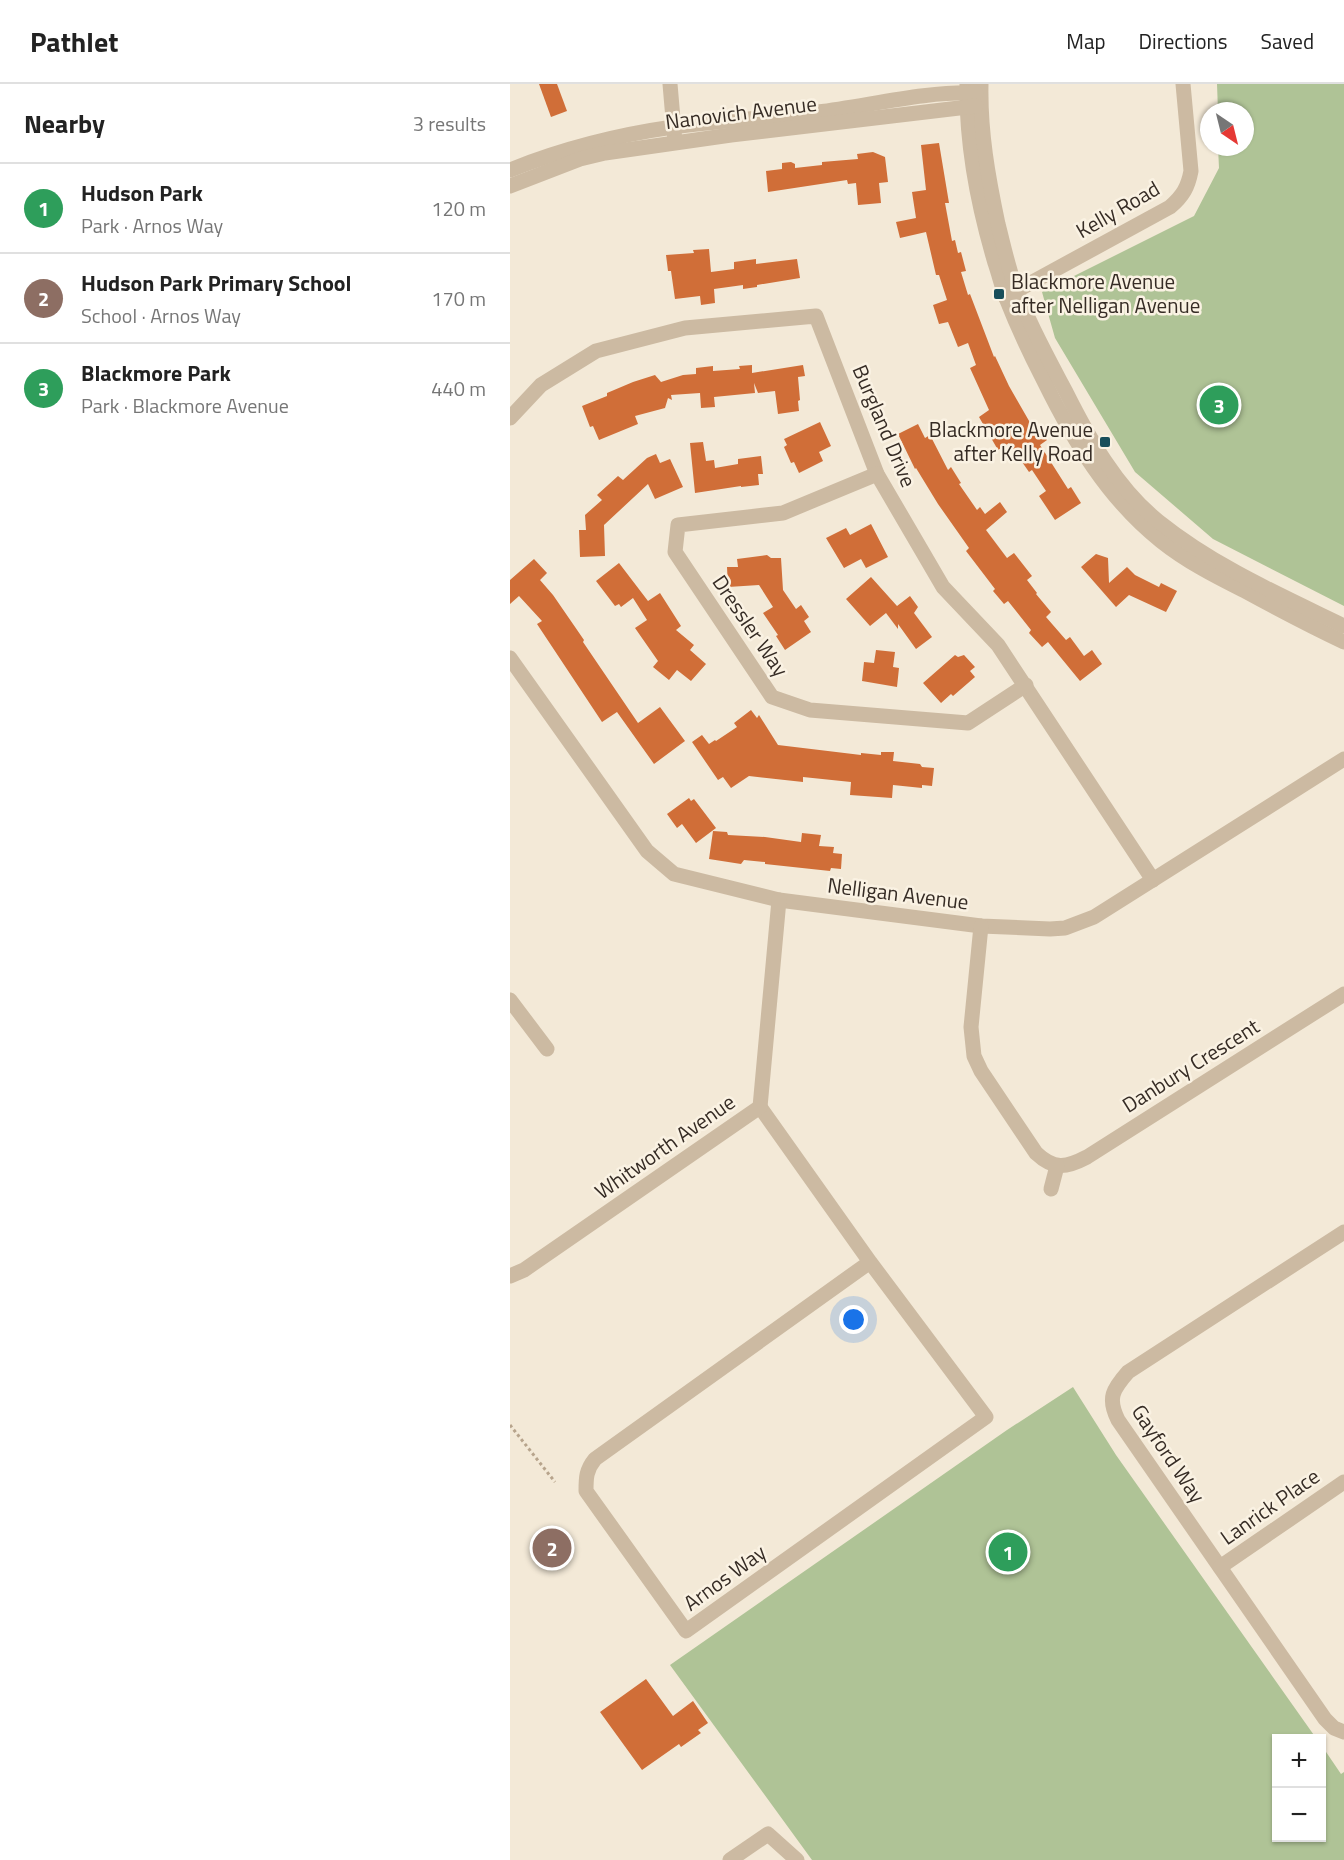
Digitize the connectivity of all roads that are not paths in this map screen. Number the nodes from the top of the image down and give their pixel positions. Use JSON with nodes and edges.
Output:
{"nodes":[{"id":1,"x":670,"y":84,"type":"edge"},
{"id":2,"x":1183,"y":84,"type":"edge"},
{"id":3,"x":974,"y":94,"type":"edge"},
{"id":4,"x":674,"y":135,"type":"junction"},
{"id":5,"x":510,"y":170,"type":"edge"},
{"id":6,"x":510,"y":186,"type":"edge"},
{"id":7,"x":1011,"y":294,"type":"junction"},
{"id":8,"x":510,"y":418,"type":"edge"},
{"id":9,"x":877,"y":474,"type":"junction"},
{"id":10,"x":1344,"y":626,"type":"edge"},
{"id":11,"x":1344,"y":642,"type":"edge"},
{"id":12,"x":510,"y":658,"type":"edge"},
{"id":13,"x":1026,"y":685,"type":"junction"},
{"id":14,"x":1344,"y":759,"type":"edge"},
{"id":15,"x":1153,"y":880,"type":"junction"},
{"id":16,"x":779,"y":900,"type":"junction"},
{"id":17,"x":981,"y":926,"type":"junction"},
{"id":18,"x":1344,"y":994,"type":"edge"},
{"id":19,"x":510,"y":1000,"type":"edge"},
{"id":20,"x":547,"y":1049,"type":"dead end"},
{"id":21,"x":760,"y":1107,"type":"junction"},
{"id":22,"x":1057,"y":1166,"type":"junction"},
{"id":23,"x":1051,"y":1189,"type":"dead end"},
{"id":24,"x":1344,"y":1232,"type":"edge"},
{"id":25,"x":870,"y":1262,"type":"junction"},
{"id":26,"x":510,"y":1276,"type":"edge"},
{"id":27,"x":1344,"y":1482,"type":"edge"},
{"id":28,"x":1220,"y":1568,"type":"junction"},
{"id":29,"x":1344,"y":1732,"type":"edge"},
{"id":30,"x":729,"y":1860,"type":"edge"},
{"id":31,"x":797,"y":1860,"type":"edge"}],
"edges":[{"from":1,"to":4,"type":"street"},
{"from":2,"to":7,"type":"street","name":"Kelly Road"},
{"from":3,"to":4,"type":"street","name":"Nanovich Avenue"},
{"from":3,"to":7,"type":"street"},
{"from":4,"to":5,"type":"street","name":"Nanovich Avenue"},
{"from":4,"to":6,"type":"street","name":"Nanovich Avenue"},
{"from":7,"to":10,"type":"street"},
{"from":7,"to":11,"type":"street"},
{"from":8,"to":9,"type":"street","name":"Burgland Drive"},
{"from":9,"to":13,"type":"street","name":"Burgland Drive"},
{"from":9,"to":13,"type":"street","name":"Dressler Way"},
{"from":12,"to":16,"type":"street","name":"Nelligan Avenue"},
{"from":13,"to":15,"type":"street","name":"Burgland Drive"},
{"from":14,"to":15,"type":"street","name":"Nelligan Avenue"},
{"from":15,"to":17,"type":"street","name":"Nelligan Avenue"},
{"from":16,"to":17,"type":"street","name":"Nelligan Avenue"},
{"from":16,"to":21,"type":"street","name":"Whitworth Avenue"},
{"from":17,"to":22,"type":"street"},
{"from":18,"to":22,"type":"street","name":"Danbury Crescent"},
{"from":19,"to":20,"type":"street"},
{"from":21,"to":25,"type":"street","name":"Arnos Way"},
{"from":21,"to":26,"type":"street","name":"Whitworth Avenue"},
{"from":22,"to":23,"type":"street"},
{"from":24,"to":28,"type":"street","name":"Gayford Way"},
{"from":25,"to":25,"type":"street","name":"Arnos Way"},
{"from":27,"to":28,"type":"street","name":"Lanrick Place"},
{"from":28,"to":29,"type":"street","name":"Gayford Way"},
{"from":30,"to":31,"type":"street"}]}
